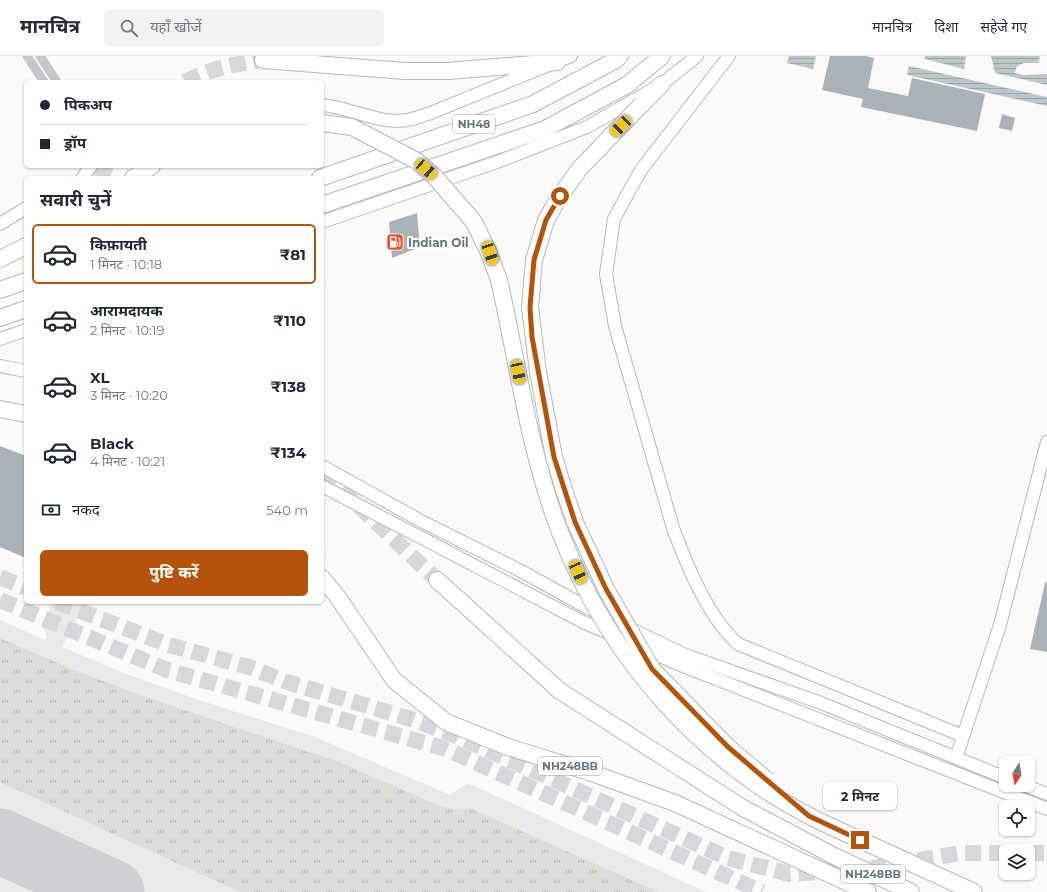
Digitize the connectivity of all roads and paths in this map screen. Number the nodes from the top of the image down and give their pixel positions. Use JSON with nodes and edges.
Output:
{"nodes":[{"id":1,"x":27,"y":56,"type":"edge"},
{"id":2,"x":40,"y":56,"type":"edge"},
{"id":3,"x":620,"y":56,"type":"edge"},
{"id":4,"x":662,"y":56,"type":"edge"},
{"id":5,"x":697,"y":56,"type":"edge"},
{"id":6,"x":729,"y":56,"type":"edge"},
{"id":7,"x":564,"y":59,"type":"edge"},
{"id":8,"x":263,"y":60,"type":"dead end"},
{"id":9,"x":43,"y":80,"type":"edge"},
{"id":10,"x":56,"y":80,"type":"edge"},
{"id":11,"x":662,"y":84,"type":"junction"},
{"id":12,"x":324,"y":105,"type":"edge"},
{"id":13,"x":324,"y":123,"type":"edge"},
{"id":14,"x":149,"y":168,"type":"edge"},
{"id":15,"x":136,"y":176,"type":"edge"},
{"id":16,"x":324,"y":177,"type":"edge"},
{"id":17,"x":324,"y":204,"type":"edge"},
{"id":18,"x":24,"y":209,"type":"edge"},
{"id":19,"x":324,"y":221,"type":"edge"},
{"id":20,"x":0,"y":224,"type":"edge"},
{"id":21,"x":24,"y":247,"type":"edge"},
{"id":22,"x":0,"y":259,"type":"edge"},
{"id":23,"x":24,"y":282,"type":"edge"},
{"id":24,"x":0,"y":290,"type":"edge"},
{"id":25,"x":24,"y":310,"type":"edge"},
{"id":26,"x":0,"y":318,"type":"edge"},
{"id":27,"x":24,"y":331,"type":"edge"},
{"id":28,"x":0,"y":339,"type":"edge"},
{"id":29,"x":0,"y":366,"type":"edge"},
{"id":30,"x":24,"y":371,"type":"edge"},
{"id":31,"x":0,"y":409,"type":"edge"},
{"id":32,"x":24,"y":414,"type":"edge"},
{"id":33,"x":1047,"y":442,"type":"edge"},
{"id":34,"x":324,"y":467,"type":"edge"},
{"id":35,"x":324,"y":487,"type":"edge"},
{"id":36,"x":324,"y":580,"type":"edge"},
{"id":37,"x":437,"y":580,"type":"tunnel mouth"},
{"id":38,"x":963,"y":736,"type":"junction"},
{"id":39,"x":956,"y":758,"type":"junction"},
{"id":40,"x":999,"y":775,"type":"edge"},
{"id":41,"x":1035,"y":789,"type":"edge"},
{"id":42,"x":1047,"y":794,"type":"edge"},
{"id":43,"x":1047,"y":809,"type":"edge"},
{"id":44,"x":809,"y":816,"type":"junction"},
{"id":45,"x":868,"y":892,"type":"edge"},
{"id":46,"x":911,"y":892,"type":"edge"},
{"id":47,"x":974,"y":892,"type":"edge"}],
"edges":[{"from":1,"to":9,"type":"street"},
{"from":2,"to":10,"type":"street"},
{"from":3,"to":16,"type":"highway","number":"NH48"},
{"from":4,"to":17,"type":"highway","number":"NH48"},
{"from":5,"to":11,"type":"main road"},
{"from":6,"to":38,"type":"main road"},
{"from":7,"to":8,"type":"highway"},
{"from":7,"to":12,"type":"main road"},
{"from":11,"to":19,"type":"main road"},
{"from":11,"to":44,"type":"highway","bridge":true},
{"from":13,"to":44,"type":"highway","bridge":true},
{"from":14,"to":15,"type":"highway"},
{"from":18,"to":20,"type":"main road"},
{"from":21,"to":22,"type":"highway"},
{"from":23,"to":24,"type":"highway"},
{"from":25,"to":26,"type":"highway"},
{"from":27,"to":28,"type":"main road"},
{"from":29,"to":30,"type":"main road"},
{"from":31,"to":32,"type":"highway"},
{"from":33,"to":38,"type":"main road"},
{"from":34,"to":39,"type":"main road"},
{"from":35,"to":43,"type":"main road"},
{"from":36,"to":45,"type":"highway","number":"NH248BB"},
{"from":37,"to":46,"type":"highway","number":"NH248BB"},
{"from":38,"to":39,"type":"main road"},
{"from":39,"to":40,"type":"main road"},
{"from":41,"to":42,"type":"main road"},
{"from":44,"to":47,"type":"highway","bridge":true}]}
